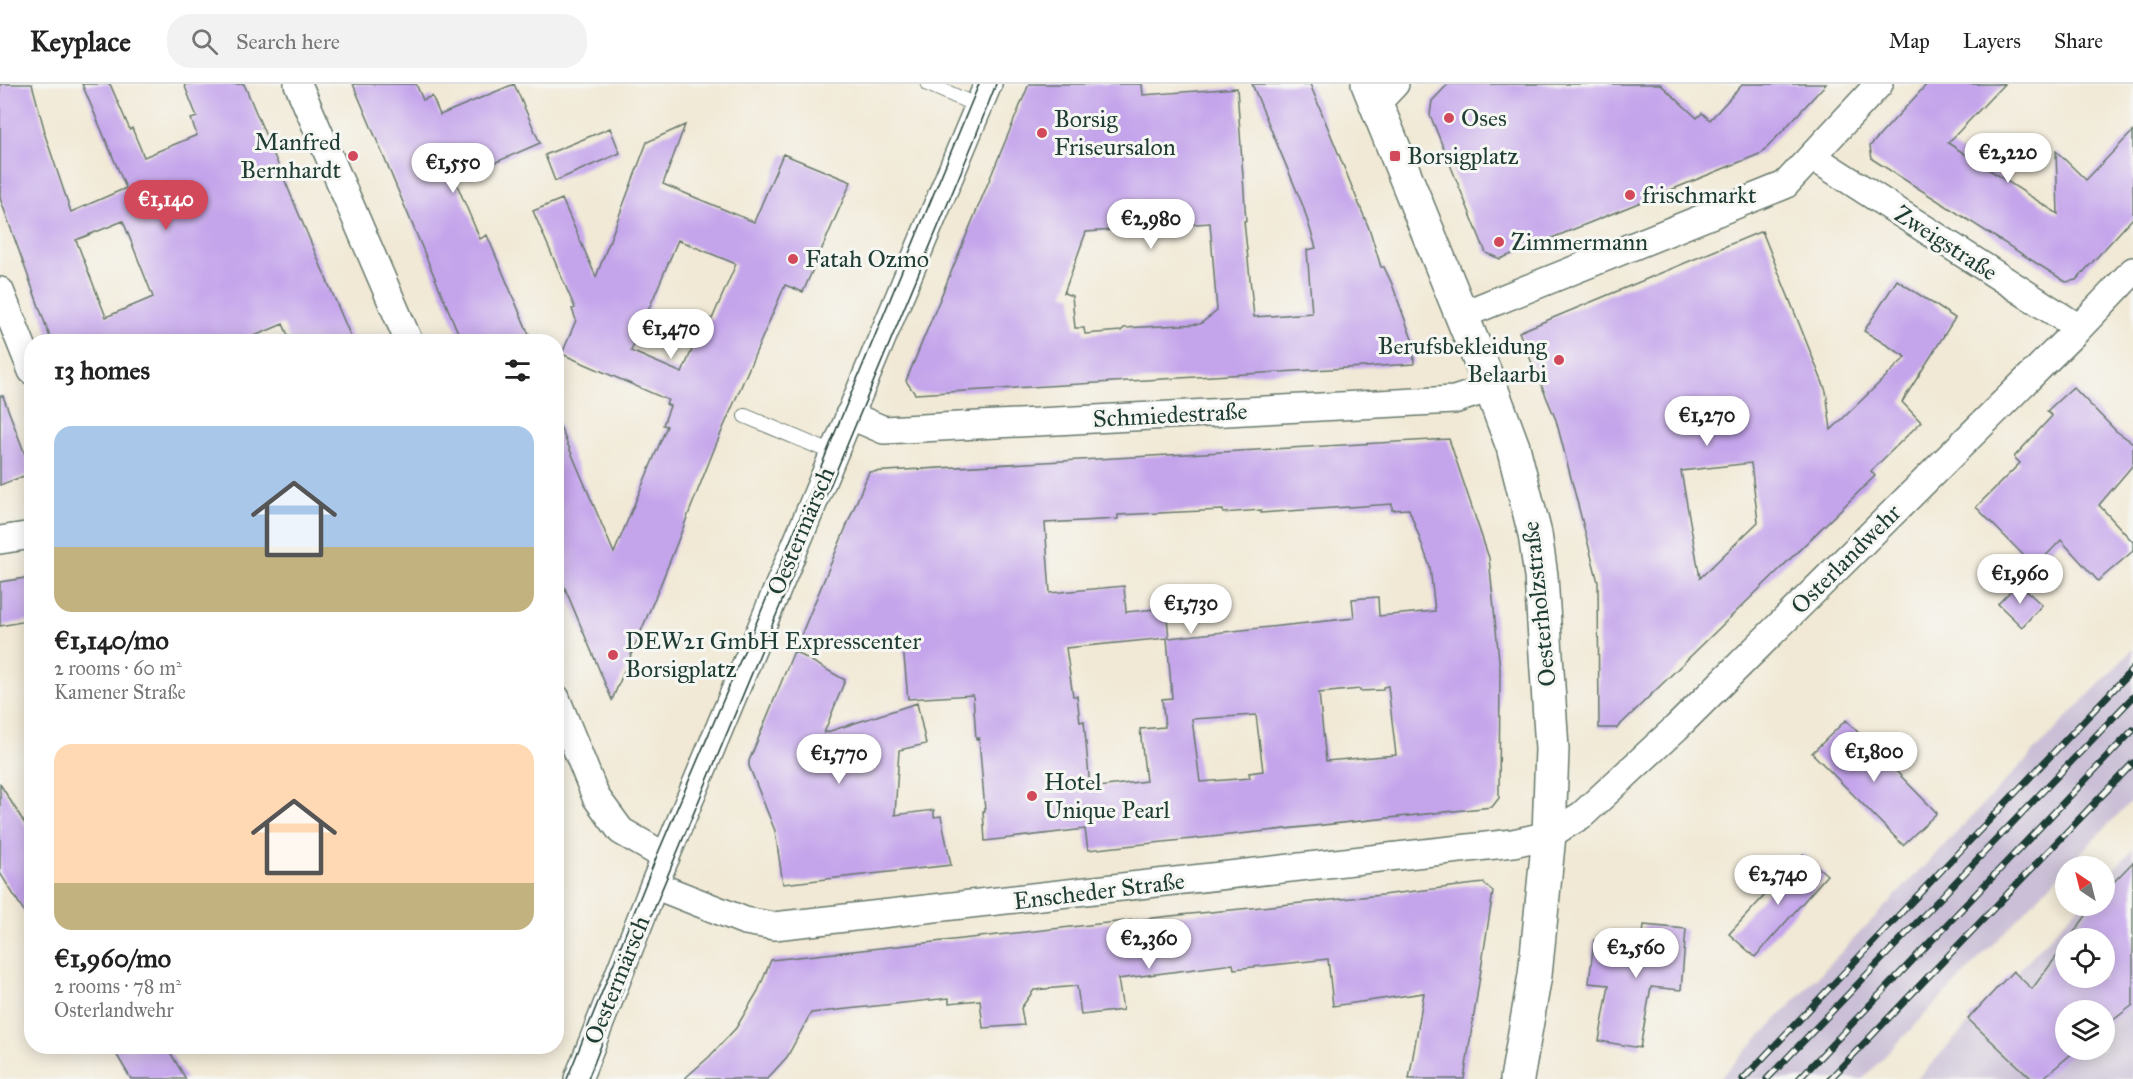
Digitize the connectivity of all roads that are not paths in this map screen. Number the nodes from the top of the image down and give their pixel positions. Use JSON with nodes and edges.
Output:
{"nodes":[{"id":1,"x":298,"y":84,"type":"edge"},
{"id":2,"x":928,"y":84,"type":"edge"},
{"id":3,"x":1879,"y":84,"type":"edge"},
{"id":4,"x":1379,"y":91,"type":"edge"},
{"id":5,"x":983,"y":95,"type":"edge"},
{"id":6,"x":1813,"y":157,"type":"junction"},
{"id":7,"x":2133,"y":272,"type":"edge"},
{"id":8,"x":0,"y":291,"type":"edge"},
{"id":9,"x":1462,"y":315,"type":"junction"},
{"id":10,"x":2079,"y":328,"type":"junction"},
{"id":11,"x":406,"y":334,"type":"edge"},
{"id":12,"x":24,"y":351,"type":"edge"},
{"id":13,"x":1491,"y":388,"type":"junction"},
{"id":14,"x":849,"y":415,"type":"junction"},
{"id":15,"x":745,"y":416,"type":"dead end"},
{"id":16,"x":833,"y":453,"type":"junction"},
{"id":17,"x":24,"y":536,"type":"edge"},
{"id":18,"x":0,"y":540,"type":"edge"},
{"id":19,"x":564,"y":718,"type":"edge"},
{"id":20,"x":1549,"y":835,"type":"junction"},
{"id":21,"x":666,"y":857,"type":"junction"},
{"id":22,"x":654,"y":885,"type":"junction"},
{"id":23,"x":578,"y":1079,"type":"edge"},
{"id":24,"x":1517,"y":1079,"type":"edge"}],
"edges":[{"from":1,"to":11,"type":"street"},
{"from":2,"to":5,"type":"lane"},
{"from":3,"to":6,"type":"street"},
{"from":4,"to":9,"type":"street","name":"Oesterholzstraße"},
{"from":5,"to":14,"type":"street","name":"Oestermärsch"},
{"from":6,"to":9,"type":"street"},
{"from":6,"to":10,"type":"street","name":"Zweigstraße"},
{"from":7,"to":10,"type":"street","name":"Osterlandwehr"},
{"from":8,"to":12,"type":"street"},
{"from":9,"to":13,"type":"street","name":"Oesterholzstraße"},
{"from":10,"to":20,"type":"street","name":"Osterlandwehr"},
{"from":13,"to":14,"type":"street","name":"Schmiedestraße"},
{"from":13,"to":20,"type":"street","name":"Oesterholzstraße"},
{"from":14,"to":16,"type":"street","name":"Oestermärsch"},
{"from":15,"to":16,"type":"lane"},
{"from":16,"to":21,"type":"street","name":"Oestermärsch"},
{"from":17,"to":18,"type":"street"},
{"from":19,"to":21,"type":"street"},
{"from":20,"to":22,"type":"street","name":"Enscheder Straße"},
{"from":20,"to":24,"type":"street","name":"Oesterholzstraße"},
{"from":21,"to":22,"type":"street","name":"Oestermärsch"},
{"from":22,"to":23,"type":"street","name":"Oestermärsch"}]}
